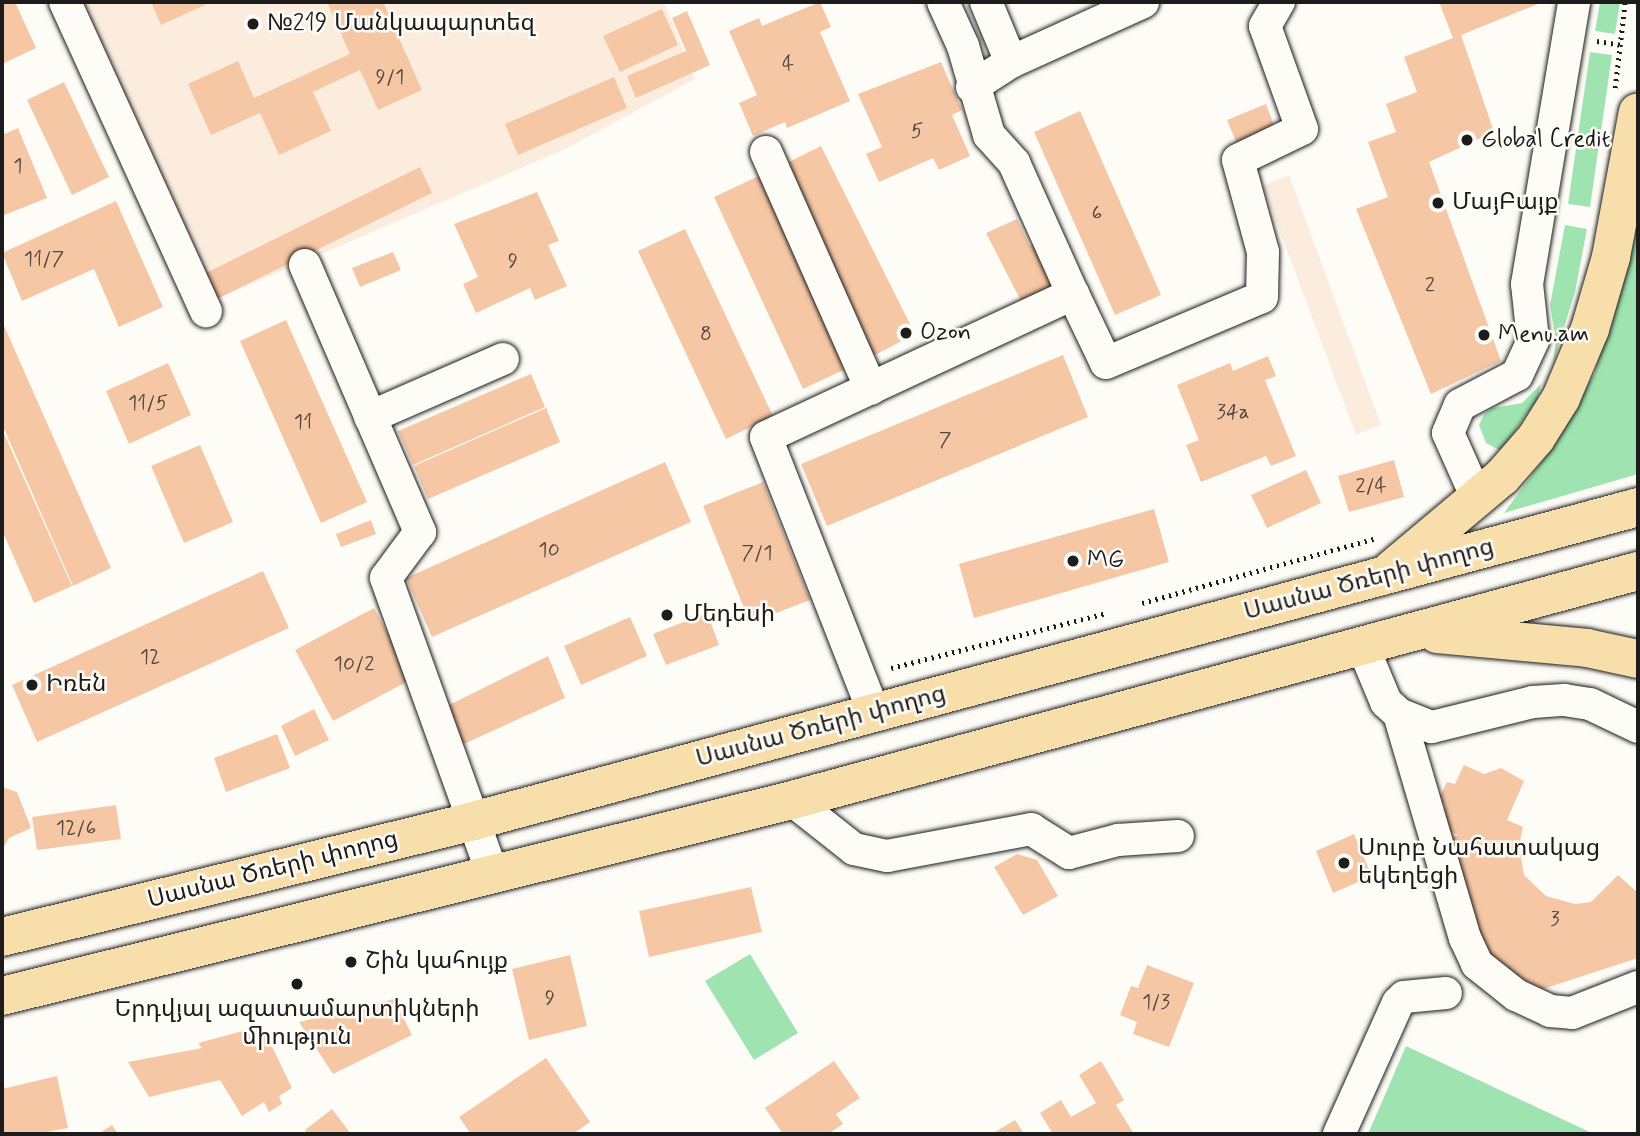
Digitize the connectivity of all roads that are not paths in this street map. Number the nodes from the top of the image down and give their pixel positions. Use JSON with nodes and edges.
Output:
{"nodes":[{"id":1,"x":65,"y":2,"type":"edge"},
{"id":2,"x":943,"y":2,"type":"edge"},
{"id":3,"x":986,"y":2,"type":"edge"},
{"id":4,"x":1143,"y":2,"type":"edge"},
{"id":5,"x":1279,"y":2,"type":"edge"},
{"id":6,"x":1574,"y":2,"type":"edge"},
{"id":7,"x":1011,"y":62,"type":"junction"},
{"id":8,"x":972,"y":87,"type":"junction"},
{"id":9,"x":1626,"y":105,"type":"edge"},
{"id":10,"x":766,"y":152,"type":"dead end"},
{"id":11,"x":1633,"y":162,"type":"edge"},
{"id":12,"x":305,"y":265,"type":"dead end"},
{"id":13,"x":1073,"y":294,"type":"junction"},
{"id":14,"x":206,"y":311,"type":"dead end"},
{"id":15,"x":503,"y":359,"type":"dead end"},
{"id":16,"x":871,"y":389,"type":"junction"},
{"id":17,"x":370,"y":417,"type":"junction"},
{"id":18,"x":1477,"y":498,"type":"junction"},
{"id":19,"x":1638,"y":507,"type":"edge"},
{"id":20,"x":1638,"y":571,"type":"edge"},
{"id":21,"x":1381,"y":578,"type":"junction"},
{"id":22,"x":1421,"y":632,"type":"junction"},
{"id":23,"x":1363,"y":647,"type":"junction"},
{"id":24,"x":1638,"y":659,"type":"edge"},
{"id":25,"x":874,"y":713,"type":"junction"},
{"id":26,"x":1398,"y":714,"type":"junction"},
{"id":27,"x":1638,"y":727,"type":"edge"},
{"id":28,"x":792,"y":800,"type":"junction"},
{"id":29,"x":473,"y":821,"type":"junction"},
{"id":30,"x":1178,"y":836,"type":"dead end"},
{"id":31,"x":492,"y":873,"type":"junction"},
{"id":32,"x":2,"y":937,"type":"edge"},
{"id":33,"x":1638,"y":987,"type":"edge"},
{"id":34,"x":1446,"y":993,"type":"dead end"},
{"id":35,"x":2,"y":996,"type":"edge"},
{"id":36,"x":1339,"y":1134,"type":"edge"}],
"edges":[{"from":1,"to":14,"type":"street"},
{"from":2,"to":8,"type":"street"},
{"from":3,"to":7,"type":"street"},
{"from":4,"to":7,"type":"street"},
{"from":5,"to":13,"type":"street"},
{"from":6,"to":18,"type":"street"},
{"from":7,"to":8,"type":"street"},
{"from":8,"to":13,"type":"street"},
{"from":9,"to":11,"type":"main road"},
{"from":10,"to":16,"type":"street"},
{"from":11,"to":18,"type":"main road"},
{"from":12,"to":17,"type":"street"},
{"from":13,"to":16,"type":"street"},
{"from":15,"to":17,"type":"street"},
{"from":16,"to":25,"type":"street"},
{"from":17,"to":29,"type":"street"},
{"from":18,"to":21,"type":"main road"},
{"from":19,"to":21,"type":"main road","name":"Սասնա Ծռերի փողոց"},
{"from":20,"to":22,"type":"main road"},
{"from":21,"to":25,"type":"main road","name":"Սասնա Ծռերի փողոց"},
{"from":22,"to":23,"type":"main road"},
{"from":22,"to":24,"type":"main road"},
{"from":23,"to":26,"type":"street"},
{"from":23,"to":28,"type":"main road"},
{"from":25,"to":29,"type":"main road","name":"Սասնա Ծռերի փողոց"},
{"from":26,"to":27,"type":"street"},
{"from":26,"to":33,"type":"street"},
{"from":28,"to":30,"type":"street"},
{"from":28,"to":31,"type":"main road"},
{"from":29,"to":31,"type":"street"},
{"from":29,"to":32,"type":"main road","name":"Սասնա Ծռերի փողոց"},
{"from":31,"to":35,"type":"main road"},
{"from":34,"to":36,"type":"street"}]}
